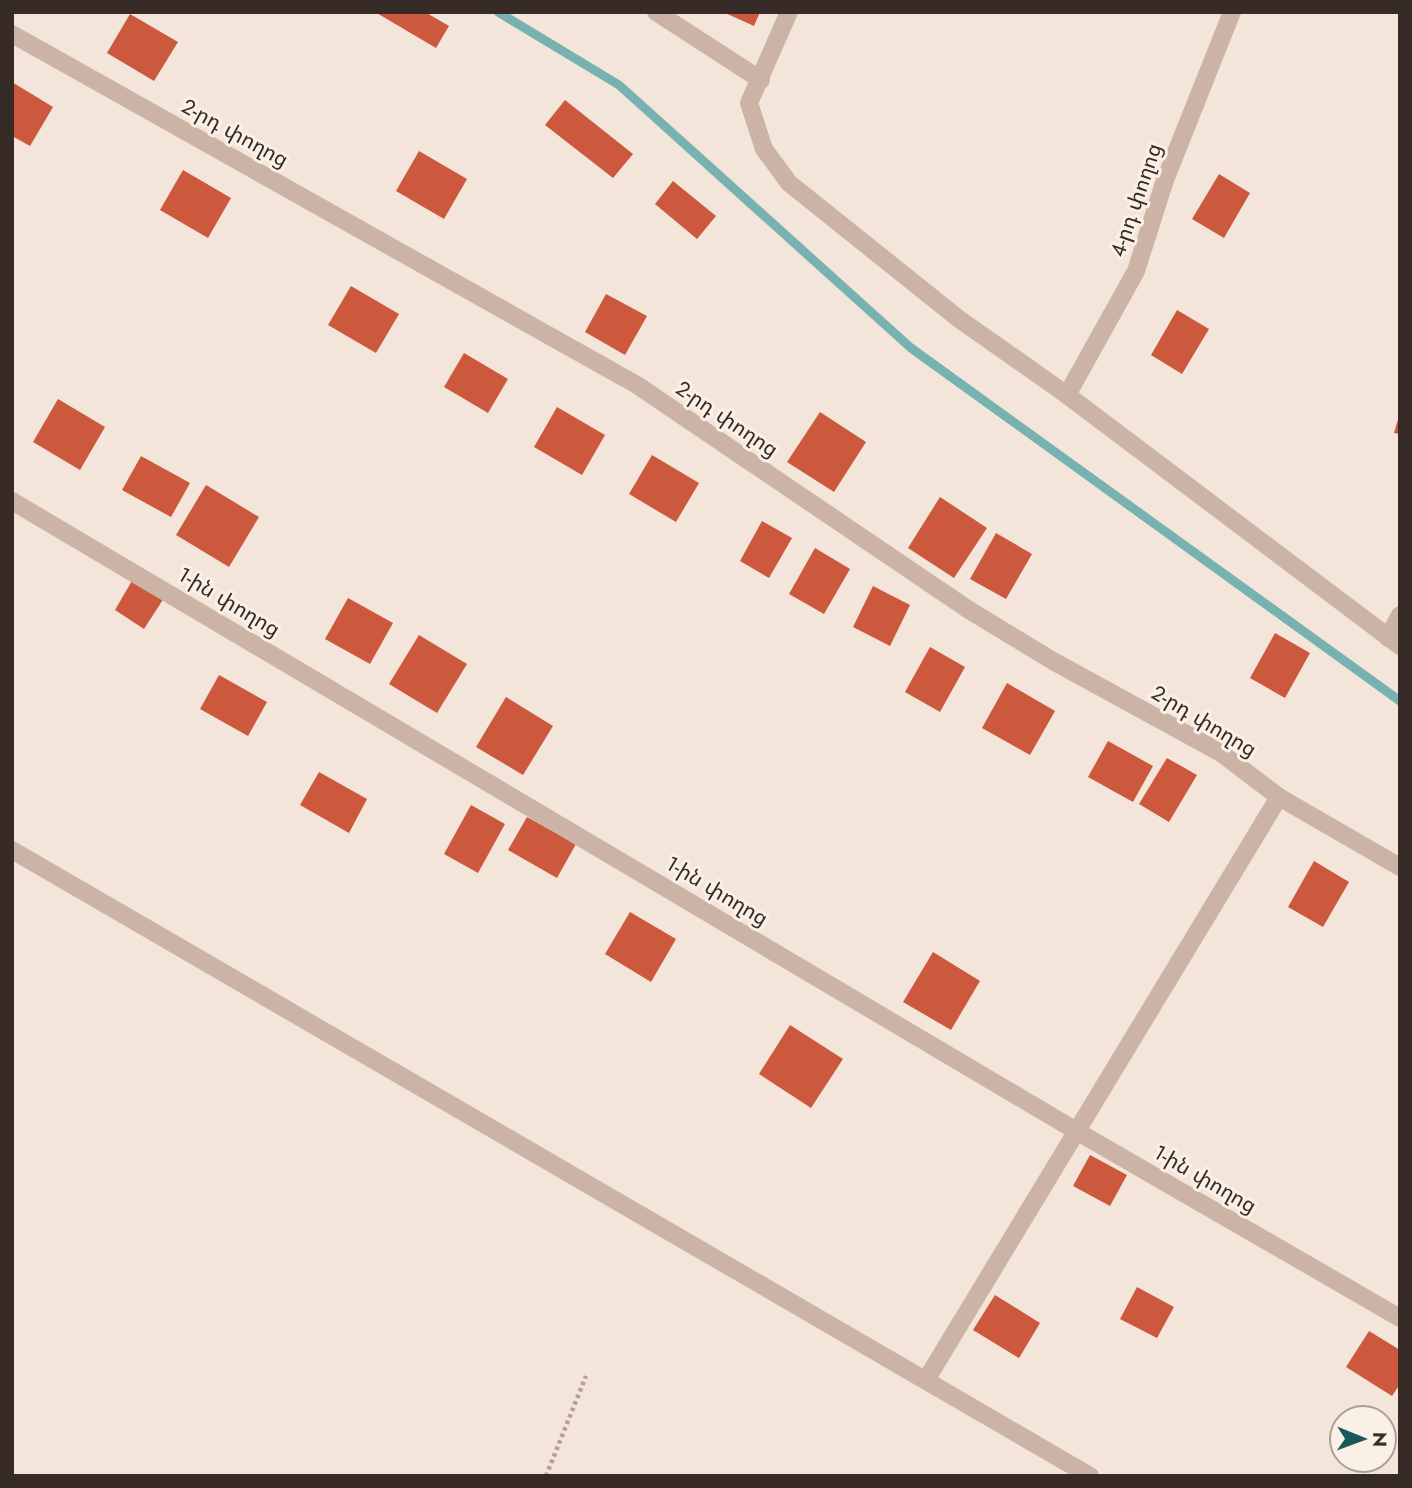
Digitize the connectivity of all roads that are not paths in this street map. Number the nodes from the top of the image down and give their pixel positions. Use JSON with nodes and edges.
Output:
{"nodes":[{"id":1,"x":656,"y":12,"type":"edge"},
{"id":2,"x":789,"y":12,"type":"edge"},
{"id":3,"x":1232,"y":12,"type":"edge"},
{"id":4,"x":12,"y":34,"type":"edge"},
{"id":5,"x":761,"y":80,"type":"junction"},
{"id":6,"x":1067,"y":395,"type":"junction"},
{"id":7,"x":12,"y":501,"type":"edge"},
{"id":8,"x":1400,"y":615,"type":"edge"},
{"id":9,"x":1394,"y":642,"type":"edge"},
{"id":10,"x":1279,"y":797,"type":"junction"},
{"id":11,"x":12,"y":850,"type":"edge"},
{"id":12,"x":1400,"y":867,"type":"edge"},
{"id":13,"x":1078,"y":1132,"type":"junction"},
{"id":14,"x":1400,"y":1318,"type":"edge"},
{"id":15,"x":926,"y":1380,"type":"junction"},
{"id":16,"x":1090,"y":1476,"type":"edge"}],
"edges":[{"from":1,"to":5,"type":"street"},
{"from":2,"to":5,"type":"street"},
{"from":3,"to":6,"type":"street","name":"4-րդ փողոց"},
{"from":4,"to":10,"type":"street","name":"2-րդ փողոց"},
{"from":5,"to":6,"type":"street"},
{"from":6,"to":9,"type":"street"},
{"from":7,"to":13,"type":"street","name":"1-ին փողոց"},
{"from":8,"to":9,"type":"street"},
{"from":10,"to":12,"type":"street","name":"2-րդ փողոց"},
{"from":10,"to":13,"type":"street"},
{"from":11,"to":15,"type":"street"},
{"from":13,"to":14,"type":"street","name":"1-ին փողոց"},
{"from":13,"to":15,"type":"street"},
{"from":15,"to":16,"type":"street"}]}
